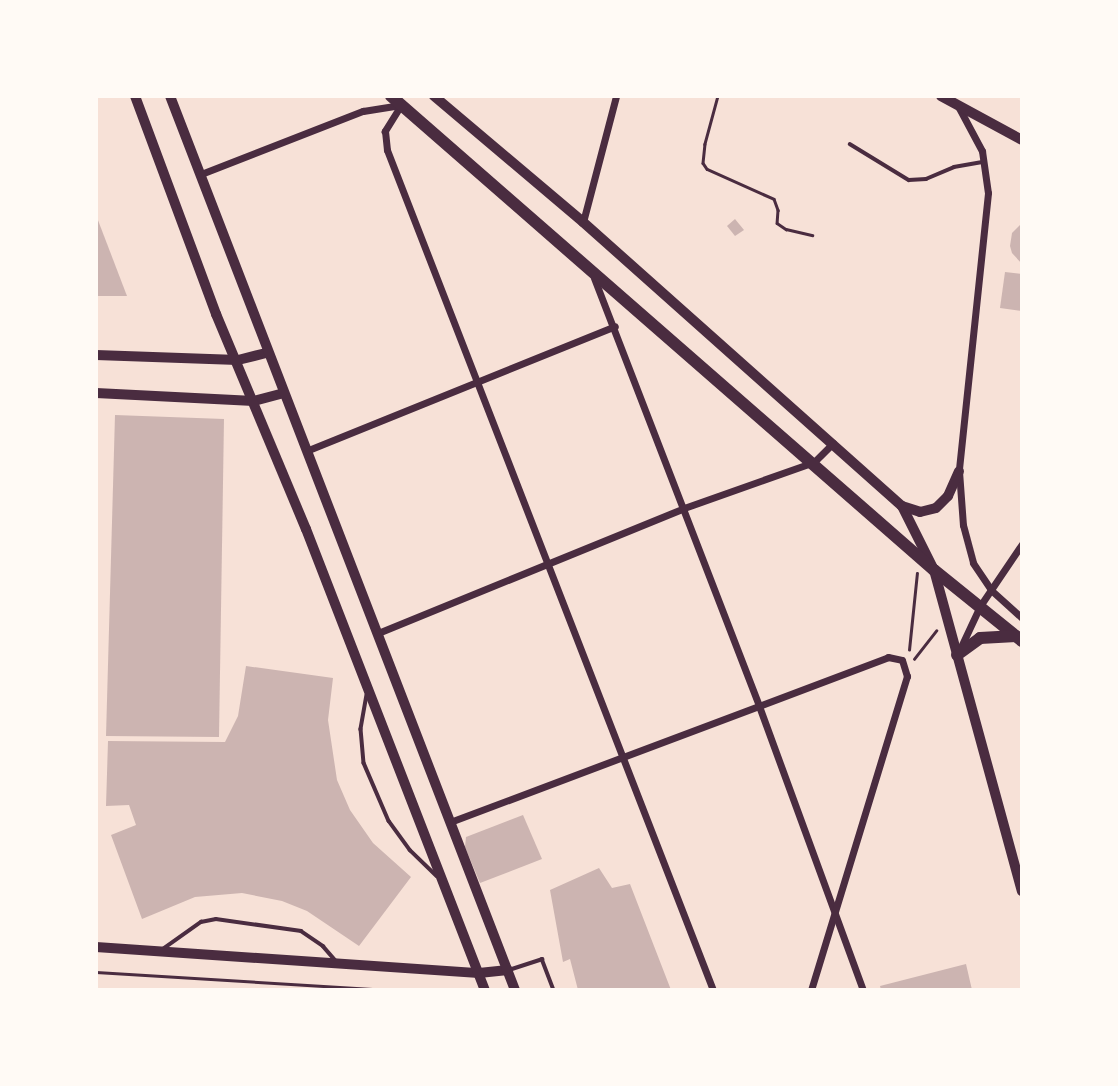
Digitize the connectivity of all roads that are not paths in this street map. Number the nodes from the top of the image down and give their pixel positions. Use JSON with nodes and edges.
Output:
{"nodes":[{"id":1,"x":135,"y":96,"type":"edge"},
{"id":2,"x":170,"y":96,"type":"edge"},
{"id":3,"x":391,"y":96,"type":"edge"},
{"id":4,"x":434,"y":96,"type":"edge"},
{"id":5,"x":616,"y":96,"type":"edge"},
{"id":6,"x":941,"y":96,"type":"edge"},
{"id":7,"x":401,"y":105,"type":"junction"},
{"id":8,"x":958,"y":106,"type":"junction"},
{"id":9,"x":1022,"y":140,"type":"edge"},
{"id":10,"x":850,"y":144,"type":"dead end"},
{"id":11,"x":984,"y":161,"type":"junction"},
{"id":12,"x":201,"y":174,"type":"junction"},
{"id":13,"x":583,"y":222,"type":"junction"},
{"id":14,"x":590,"y":268,"type":"junction"},
{"id":15,"x":615,"y":326,"type":"junction"},
{"id":16,"x":267,"y":353,"type":"junction"},
{"id":17,"x":96,"y":355,"type":"edge"},
{"id":18,"x":238,"y":360,"type":"junction"},
{"id":19,"x":476,"y":384,"type":"junction"},
{"id":20,"x":96,"y":393,"type":"edge"},
{"id":21,"x":284,"y":393,"type":"junction"},
{"id":22,"x":254,"y":401,"type":"junction"},
{"id":23,"x":833,"y":443,"type":"junction"},
{"id":24,"x":306,"y":451,"type":"junction"},
{"id":25,"x":814,"y":462,"type":"junction"},
{"id":26,"x":959,"y":471,"type":"junction"},
{"id":27,"x":902,"y":506,"type":"junction"},
{"id":28,"x":684,"y":508,"type":"junction"},
{"id":29,"x":1022,"y":544,"type":"edge"},
{"id":30,"x":546,"y":562,"type":"junction"},
{"id":31,"x":934,"y":570,"type":"junction"},
{"id":32,"x":991,"y":590,"type":"junction"},
{"id":33,"x":980,"y":607,"type":"junction"},
{"id":34,"x":1022,"y":618,"type":"edge"},
{"id":35,"x":378,"y":633,"type":"junction"},
{"id":36,"x":1019,"y":638,"type":"edge"},
{"id":37,"x":957,"y":655,"type":"junction"},
{"id":38,"x":368,"y":689,"type":"junction"},
{"id":39,"x":759,"y":706,"type":"junction"},
{"id":40,"x":622,"y":757,"type":"junction"},
{"id":41,"x":450,"y":822,"type":"junction"},
{"id":42,"x":441,"y":880,"type":"junction"},
{"id":43,"x":1022,"y":891,"type":"edge"},
{"id":44,"x":835,"y":909,"type":"junction"},
{"id":45,"x":96,"y":947,"type":"edge"},
{"id":46,"x":159,"y":951,"type":"junction"},
{"id":47,"x":338,"y":963,"type":"junction"},
{"id":48,"x":508,"y":970,"type":"junction"},
{"id":49,"x":480,"y":973,"type":"junction"},
{"id":50,"x":485,"y":990,"type":"edge"},
{"id":51,"x":515,"y":990,"type":"edge"},
{"id":52,"x":554,"y":990,"type":"edge"},
{"id":53,"x":713,"y":990,"type":"edge"},
{"id":54,"x":811,"y":990,"type":"edge"},
{"id":55,"x":863,"y":990,"type":"edge"}],
"edges":[{"from":1,"to":18,"type":"main road"},
{"from":2,"to":12,"type":"main road"},
{"from":3,"to":7,"type":"main road"},
{"from":4,"to":13,"type":"street"},
{"from":5,"to":13,"type":"street"},
{"from":6,"to":8,"type":"main road"},
{"from":7,"to":12,"type":"street"},
{"from":7,"to":14,"type":"main road"},
{"from":7,"to":19,"type":"street"},
{"from":8,"to":9,"type":"main road"},
{"from":8,"to":11,"type":"street"},
{"from":10,"to":11,"type":"lane"},
{"from":11,"to":26,"type":"street"},
{"from":12,"to":16,"type":"main road"},
{"from":13,"to":23,"type":"street"},
{"from":14,"to":15,"type":"street"},
{"from":14,"to":25,"type":"main road"},
{"from":15,"to":19,"type":"street"},
{"from":15,"to":28,"type":"street"},
{"from":16,"to":18,"type":"street"},
{"from":16,"to":21,"type":"main road"},
{"from":17,"to":18,"type":"street"},
{"from":18,"to":22,"type":"main road"},
{"from":19,"to":24,"type":"street"},
{"from":19,"to":30,"type":"street"},
{"from":20,"to":22,"type":"street"},
{"from":21,"to":22,"type":"street"},
{"from":21,"to":24,"type":"main road"},
{"from":22,"to":38,"type":"main road"},
{"from":23,"to":25,"type":"street"},
{"from":23,"to":27,"type":"street"},
{"from":24,"to":35,"type":"main road"},
{"from":25,"to":28,"type":"street"},
{"from":25,"to":31,"type":"main road"},
{"from":26,"to":27,"type":"street"},
{"from":26,"to":32,"type":"street"},
{"from":27,"to":31,"type":"street"},
{"from":28,"to":30,"type":"street"},
{"from":28,"to":39,"type":"street"},
{"from":29,"to":32,"type":"street"},
{"from":30,"to":35,"type":"street"},
{"from":30,"to":40,"type":"street"},
{"from":31,"to":33,"type":"main road"},
{"from":31,"to":37,"type":"street"},
{"from":32,"to":33,"type":"street"},
{"from":32,"to":34,"type":"street"},
{"from":33,"to":36,"type":"main road"},
{"from":33,"to":37,"type":"street"},
{"from":35,"to":41,"type":"main road"},
{"from":36,"to":37,"type":"main road"},
{"from":37,"to":43,"type":"street"},
{"from":38,"to":42,"type":"main road"},
{"from":38,"to":42,"type":"lane"},
{"from":39,"to":40,"type":"street"},
{"from":39,"to":44,"type":"street"},
{"from":39,"to":44,"type":"street"},
{"from":40,"to":41,"type":"street"},
{"from":40,"to":53,"type":"street"},
{"from":41,"to":48,"type":"main road"},
{"from":42,"to":49,"type":"main road"},
{"from":44,"to":54,"type":"street"},
{"from":44,"to":55,"type":"street"},
{"from":45,"to":46,"type":"street"},
{"from":46,"to":47,"type":"street"},
{"from":46,"to":47,"type":"lane"},
{"from":47,"to":49,"type":"street"},
{"from":48,"to":49,"type":"street"},
{"from":48,"to":51,"type":"main road"},
{"from":48,"to":52,"type":"lane"},
{"from":49,"to":50,"type":"main road"}]}
